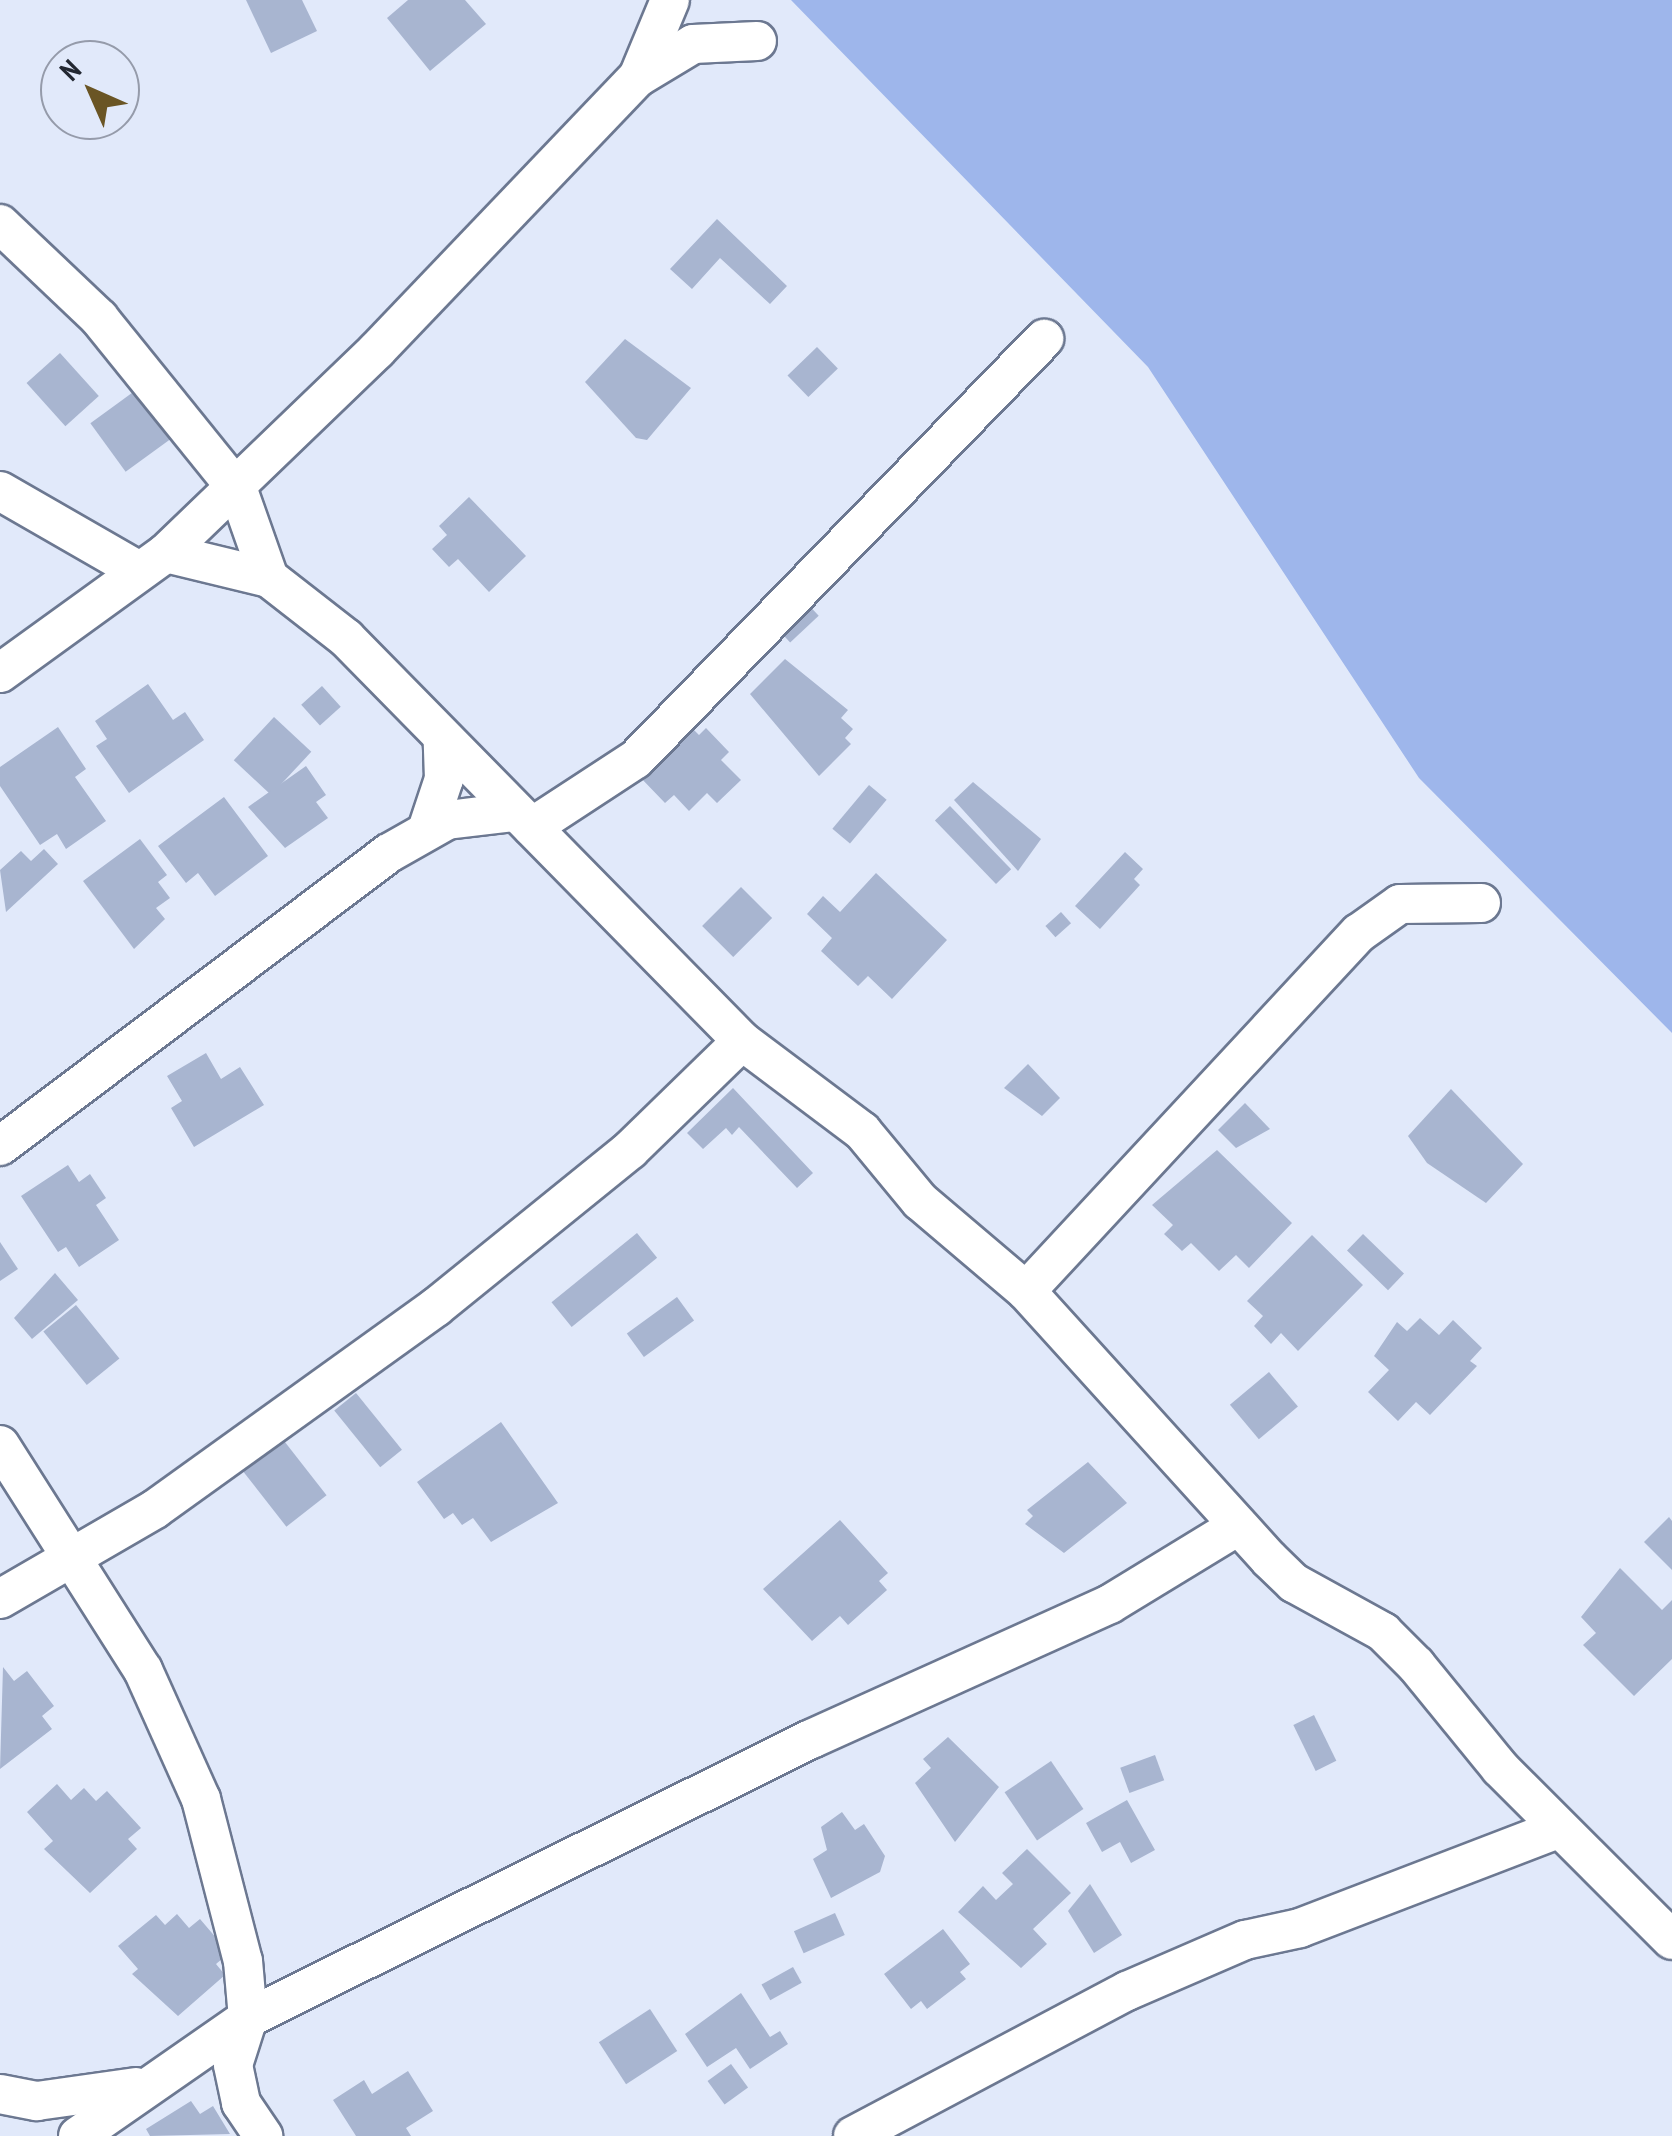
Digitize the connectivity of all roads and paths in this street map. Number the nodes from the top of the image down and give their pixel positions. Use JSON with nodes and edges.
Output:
{"nodes":[{"id":1,"x":670,"y":0,"type":"edge"},
{"id":2,"x":758,"y":41,"type":"dead end"},
{"id":3,"x":638,"y":77,"type":"junction"},
{"id":4,"x":0,"y":224,"type":"edge"},
{"id":5,"x":1044,"y":339,"type":"dead end"},
{"id":6,"x":0,"y":490,"type":"edge"},
{"id":7,"x":238,"y":490,"type":"junction"},
{"id":8,"x":153,"y":562,"type":"junction"},
{"id":9,"x":269,"y":578,"type":"junction"},
{"id":10,"x":0,"y":673,"type":"edge"},
{"id":11,"x":444,"y":742,"type":"junction"},
{"id":12,"x":522,"y":819,"type":"junction"},
{"id":13,"x":428,"y":827,"type":"junction"},
{"id":14,"x":1481,"y":903,"type":"dead end"},
{"id":15,"x":742,"y":1042,"type":"junction"},
{"id":16,"x":0,"y":1146,"type":"edge"},
{"id":17,"x":1026,"y":1291,"type":"junction"},
{"id":18,"x":0,"y":1446,"type":"edge"},
{"id":19,"x":1238,"y":1526,"type":"junction"},
{"id":20,"x":73,"y":1553,"type":"junction"},
{"id":21,"x":0,"y":1599,"type":"edge"},
{"id":22,"x":1558,"y":1829,"type":"junction"},
{"id":23,"x":1672,"y":1940,"type":"edge"},
{"id":24,"x":248,"y":2018,"type":"junction"},
{"id":25,"x":152,"y":2083,"type":"junction"},
{"id":26,"x":0,"y":2094,"type":"edge"},
{"id":27,"x":78,"y":2136,"type":"edge"},
{"id":28,"x":264,"y":2136,"type":"edge"},
{"id":29,"x":853,"y":2136,"type":"edge"}],
"edges":[{"from":1,"to":3,"type":"street"},
{"from":2,"to":3,"type":"street"},
{"from":3,"to":7,"type":"street"},
{"from":4,"to":7,"type":"street"},
{"from":5,"to":12,"type":"street"},
{"from":6,"to":8,"type":"street"},
{"from":7,"to":8,"type":"street"},
{"from":7,"to":9,"type":"street"},
{"from":8,"to":9,"type":"street"},
{"from":8,"to":10,"type":"street"},
{"from":9,"to":11,"type":"street"},
{"from":11,"to":12,"type":"street"},
{"from":11,"to":13,"type":"street"},
{"from":12,"to":13,"type":"street"},
{"from":12,"to":15,"type":"street"},
{"from":13,"to":16,"type":"street"},
{"from":14,"to":17,"type":"street"},
{"from":15,"to":17,"type":"street"},
{"from":15,"to":20,"type":"street"},
{"from":17,"to":19,"type":"street"},
{"from":18,"to":20,"type":"street"},
{"from":19,"to":22,"type":"street"},
{"from":19,"to":24,"type":"street"},
{"from":20,"to":21,"type":"street"},
{"from":20,"to":24,"type":"street"},
{"from":22,"to":23,"type":"street"},
{"from":22,"to":29,"type":"street"},
{"from":24,"to":25,"type":"street"},
{"from":24,"to":28,"type":"street"},
{"from":25,"to":26,"type":"street"},
{"from":25,"to":27,"type":"street"}]}
